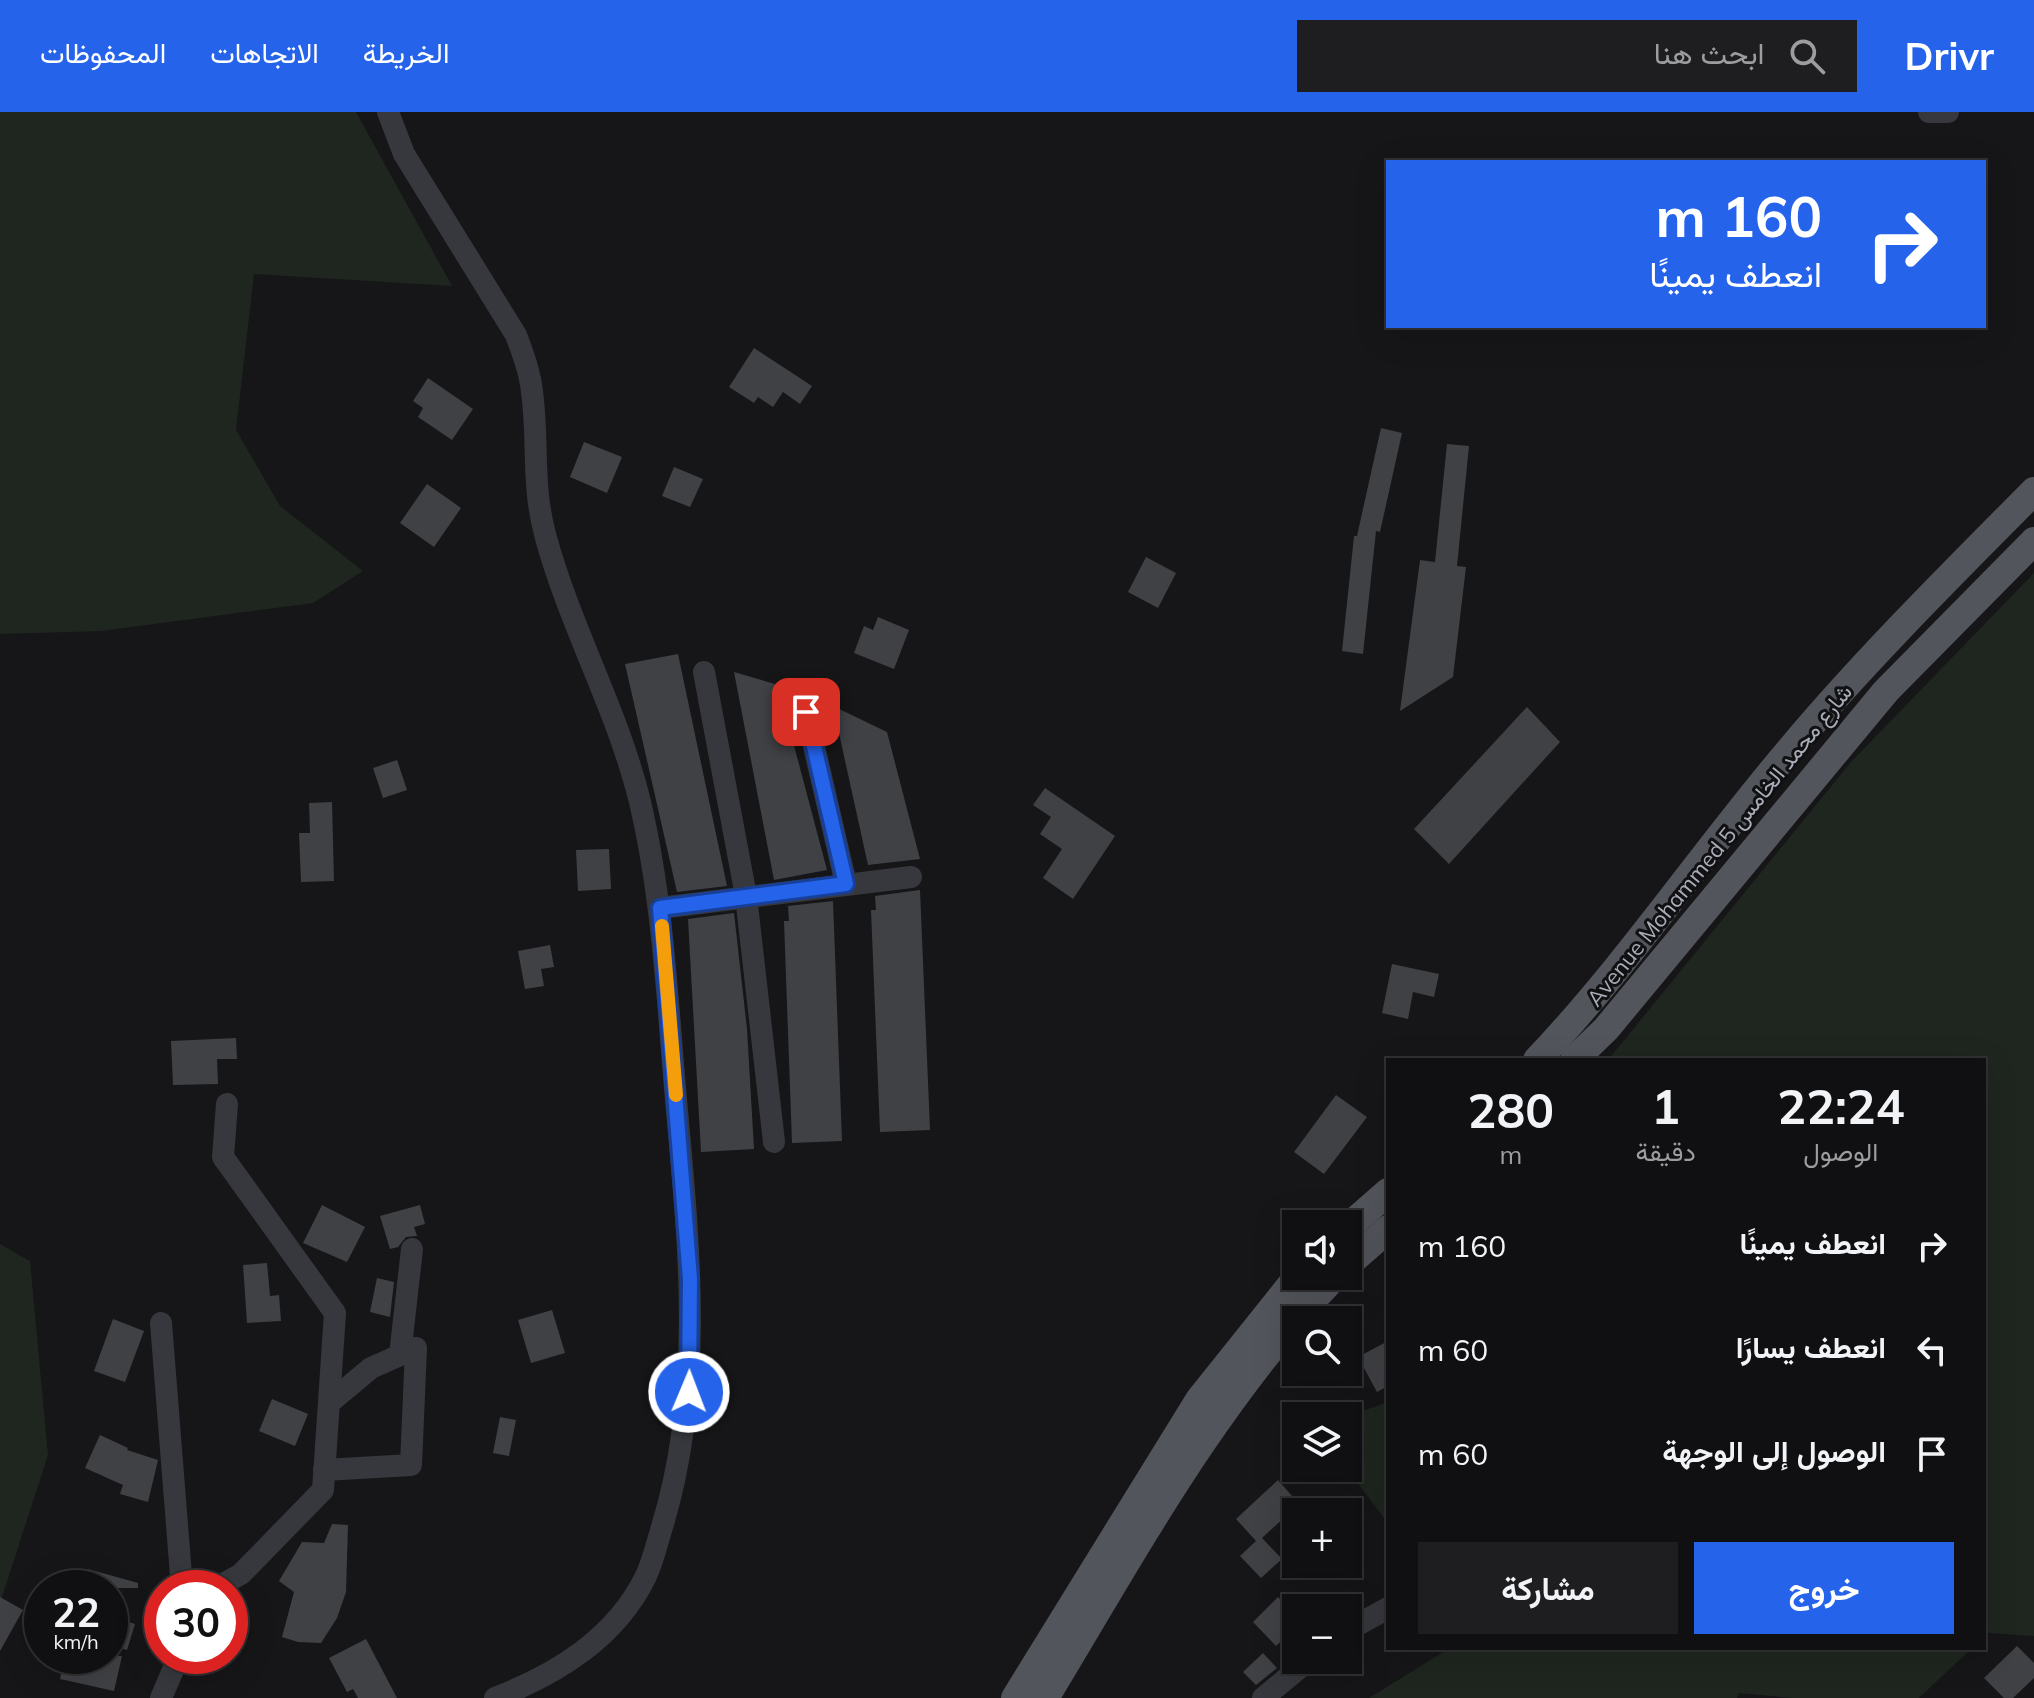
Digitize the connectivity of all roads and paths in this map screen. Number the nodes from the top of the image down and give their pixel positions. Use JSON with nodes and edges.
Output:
{"nodes":[{"id":1,"x":388,"y":112,"type":"edge"},
{"id":2,"x":1929,"y":112,"type":"edge"},
{"id":3,"x":1948,"y":112,"type":"edge"},
{"id":4,"x":2034,"y":491,"type":"edge"},
{"id":5,"x":2034,"y":541,"type":"edge"},
{"id":6,"x":704,"y":672,"type":"dead end"},
{"id":7,"x":806,"y":712,"type":"dead end"},
{"id":8,"x":911,"y":877,"type":"dead end"},
{"id":9,"x":846,"y":884,"type":"junction"},
{"id":10,"x":746,"y":896,"type":"junction"},
{"id":11,"x":660,"y":908,"type":"junction"},
{"id":12,"x":1539,"y":1058,"type":"edge"},
{"id":13,"x":1576,"y":1058,"type":"edge"},
{"id":14,"x":227,"y":1104,"type":"dead end"},
{"id":15,"x":774,"y":1142,"type":"dead end"},
{"id":16,"x":1386,"y":1194,"type":"edge"},
{"id":17,"x":1362,"y":1215,"type":"edge"},
{"id":18,"x":1386,"y":1231,"type":"edge"},
{"id":19,"x":412,"y":1249,"type":"dead end"},
{"id":20,"x":1362,"y":1252,"type":"edge"},
{"id":21,"x":1287,"y":1290,"type":"edge"},
{"id":22,"x":1322,"y":1290,"type":"edge"},
{"id":23,"x":161,"y":1323,"type":"dead end"},
{"id":24,"x":400,"y":1355,"type":"junction"},
{"id":25,"x":329,"y":1403,"type":"junction"},
{"id":26,"x":324,"y":1470,"type":"junction"},
{"id":27,"x":181,"y":1570,"type":"edge"},
{"id":28,"x":245,"y":1570,"type":"edge"},
{"id":29,"x":1386,"y":1609,"type":"edge"},
{"id":30,"x":1362,"y":1622,"type":"edge"},
{"id":31,"x":171,"y":1674,"type":"edge"},
{"id":32,"x":1292,"y":1674,"type":"edge"},
{"id":33,"x":161,"y":1698,"type":"edge"},
{"id":34,"x":495,"y":1698,"type":"edge"},
{"id":35,"x":1015,"y":1698,"type":"edge"},
{"id":36,"x":1045,"y":1698,"type":"edge"},
{"id":37,"x":1263,"y":1698,"type":"edge"}],
"edges":[{"from":1,"to":11,"type":"street"},
{"from":2,"to":3,"type":"street"},
{"from":4,"to":12,"type":"main road","name":"Avenue Mohammed 5 شارع محمد الخامس"},
{"from":5,"to":13,"type":"main road","name":"Avenue Mohammed 5 شارع محمد الخامس"},
{"from":6,"to":10,"type":"street"},
{"from":7,"to":9,"type":"street"},
{"from":8,"to":9,"type":"street"},
{"from":9,"to":10,"type":"street"},
{"from":10,"to":11,"type":"street"},
{"from":10,"to":15,"type":"street"},
{"from":11,"to":34,"type":"street"},
{"from":14,"to":25,"type":"street"},
{"from":16,"to":17,"type":"main road"},
{"from":18,"to":20,"type":"main road"},
{"from":19,"to":24,"type":"street"},
{"from":21,"to":35,"type":"main road"},
{"from":22,"to":36,"type":"main road"},
{"from":23,"to":27,"type":"street"},
{"from":24,"to":25,"type":"street"},
{"from":24,"to":26,"type":"street"},
{"from":25,"to":26,"type":"street"},
{"from":26,"to":28,"type":"street"},
{"from":29,"to":30,"type":"street"},
{"from":31,"to":33,"type":"street"},
{"from":32,"to":37,"type":"street"}]}
